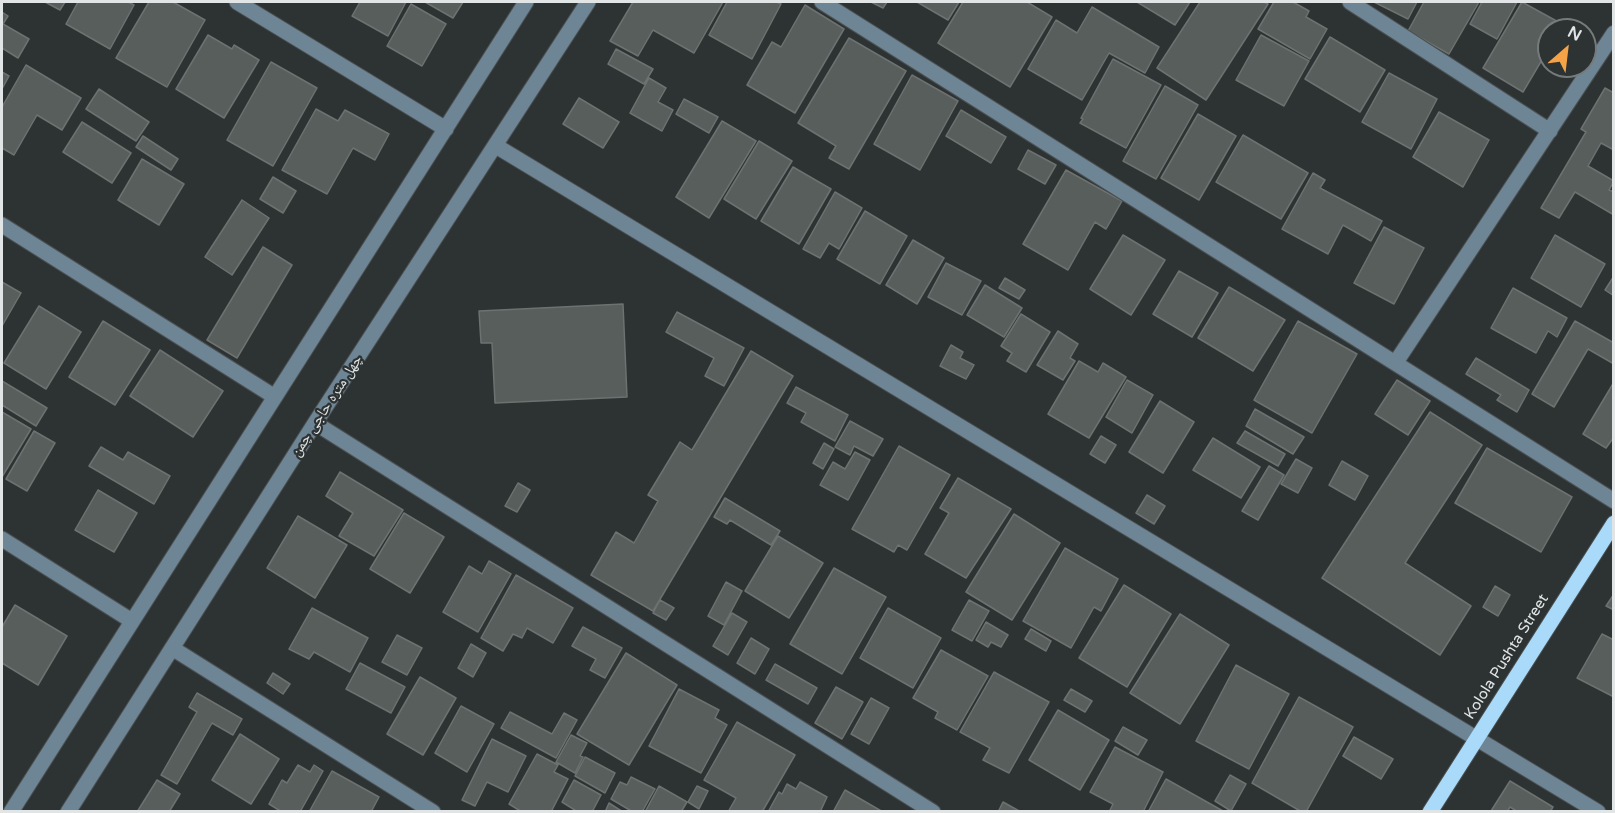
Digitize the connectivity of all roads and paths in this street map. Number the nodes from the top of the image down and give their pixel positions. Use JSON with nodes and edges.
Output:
{"nodes":[{"id":1,"x":237,"y":2,"type":"edge"},
{"id":2,"x":526,"y":2,"type":"edge"},
{"id":3,"x":588,"y":2,"type":"edge"},
{"id":4,"x":822,"y":2,"type":"edge"},
{"id":5,"x":1350,"y":2,"type":"edge"},
{"id":6,"x":1614,"y":33,"type":"edge"},
{"id":7,"x":446,"y":129,"type":"junction"},
{"id":8,"x":1550,"y":131,"type":"junction"},
{"id":9,"x":496,"y":146,"type":"junction"},
{"id":10,"x":2,"y":225,"type":"edge"},
{"id":11,"x":1396,"y":362,"type":"junction"},
{"id":12,"x":275,"y":397,"type":"junction"},
{"id":13,"x":315,"y":423,"type":"junction"},
{"id":14,"x":1614,"y":501,"type":"edge"},
{"id":15,"x":1614,"y":523,"type":"edge"},
{"id":16,"x":2,"y":538,"type":"edge"},
{"id":17,"x":132,"y":621,"type":"junction"},
{"id":18,"x":172,"y":648,"type":"junction"},
{"id":19,"x":1477,"y":738,"type":"junction"},
{"id":20,"x":11,"y":812,"type":"edge"},
{"id":21,"x":68,"y":812,"type":"edge"},
{"id":22,"x":433,"y":812,"type":"edge"},
{"id":23,"x":933,"y":812,"type":"edge"},
{"id":24,"x":1430,"y":812,"type":"edge"},
{"id":25,"x":1598,"y":812,"type":"edge"}],
"edges":[{"from":1,"to":7,"type":"street"},
{"from":2,"to":7,"type":"street"},
{"from":3,"to":9,"type":"street","name":"چهل متره حاجی چمن"},
{"from":4,"to":11,"type":"street"},
{"from":5,"to":8,"type":"street"},
{"from":6,"to":8,"type":"street"},
{"from":7,"to":12,"type":"street"},
{"from":8,"to":11,"type":"street"},
{"from":9,"to":13,"type":"street","name":"چهل متره حاجی چمن"},
{"from":9,"to":19,"type":"street"},
{"from":10,"to":12,"type":"street"},
{"from":11,"to":14,"type":"street"},
{"from":12,"to":17,"type":"street"},
{"from":13,"to":18,"type":"street","name":"چهل متره حاجی چمن"},
{"from":13,"to":23,"type":"street"},
{"from":15,"to":19,"type":"main road","name":"Kolola Pushta Street"},
{"from":16,"to":17,"type":"street"},
{"from":17,"to":20,"type":"street"},
{"from":18,"to":21,"type":"street","name":"چهل متره حاجی چمن"},
{"from":18,"to":22,"type":"street"},
{"from":19,"to":24,"type":"main road","name":"Kolola Pushta Street"},
{"from":19,"to":25,"type":"street"}]}
